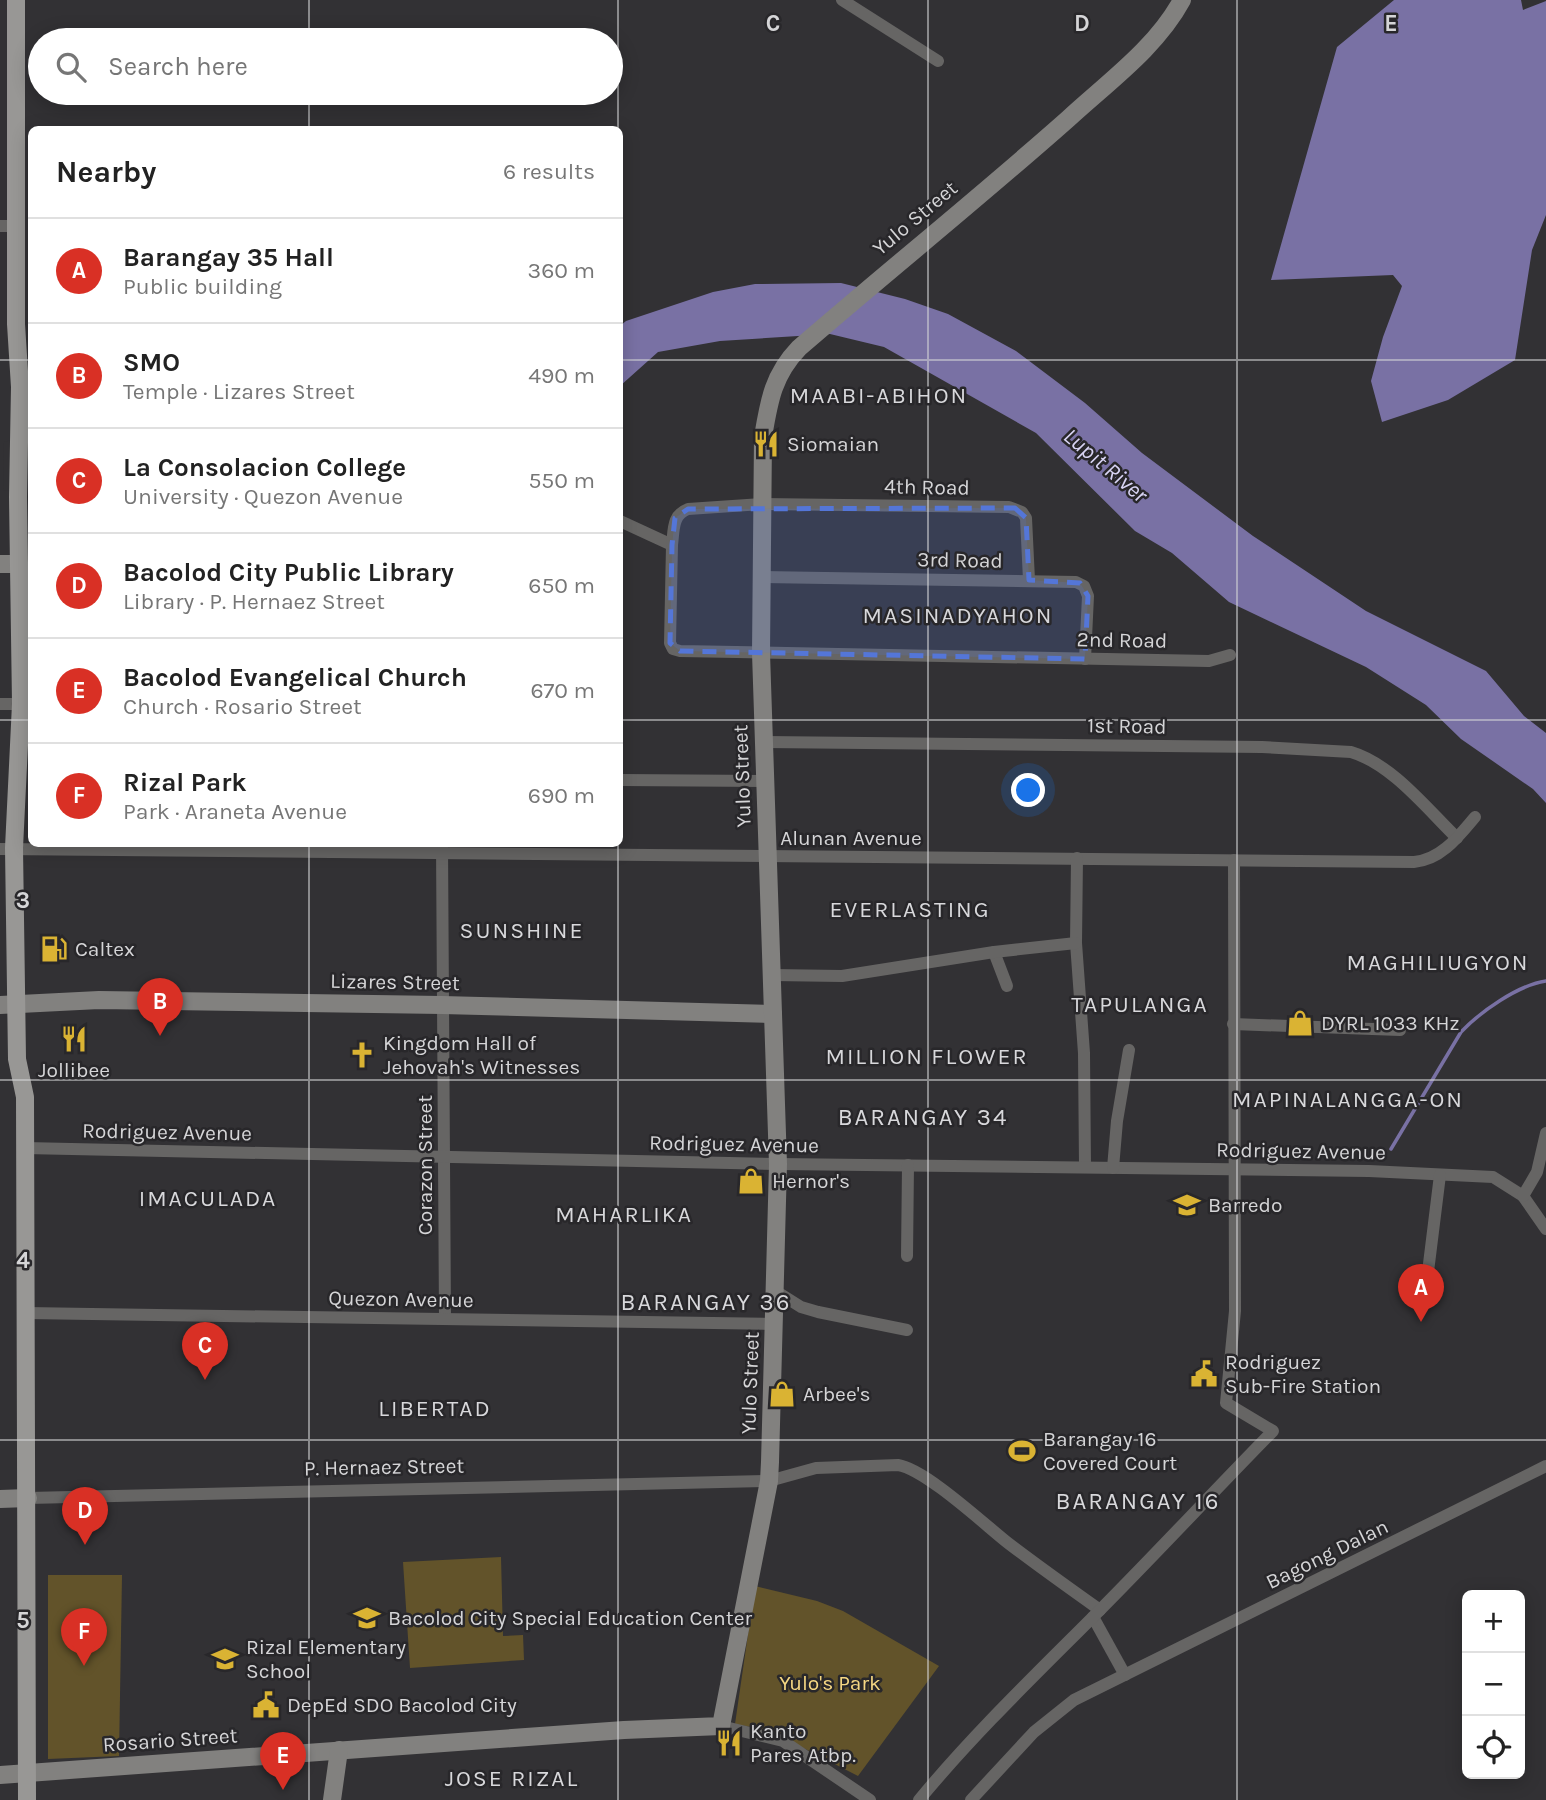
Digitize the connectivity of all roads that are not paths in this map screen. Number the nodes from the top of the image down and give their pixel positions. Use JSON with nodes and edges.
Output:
{"nodes":[{"id":1,"x":16,"y":0,"type":"edge"},
{"id":2,"x":842,"y":0,"type":"edge"},
{"id":3,"x":1182,"y":0,"type":"edge"},
{"id":4,"x":938,"y":61,"type":"dead end"},
{"id":5,"x":8,"y":226,"type":"edge"},
{"id":6,"x":762,"y":504,"type":"junction"},
{"id":7,"x":623,"y":522,"type":"edge"},
{"id":8,"x":672,"y":545,"type":"junction"},
{"id":9,"x":0,"y":564,"type":"edge"},
{"id":10,"x":19,"y":564,"type":"junction"},
{"id":11,"x":761,"y":578,"type":"junction"},
{"id":12,"x":1029,"y":580,"type":"junction"},
{"id":13,"x":761,"y":653,"type":"junction"},
{"id":14,"x":1230,"y":655,"type":"dead end"},
{"id":15,"x":1085,"y":659,"type":"junction"},
{"id":16,"x":0,"y":704,"type":"edge"},
{"id":17,"x":21,"y":704,"type":"junction"},
{"id":18,"x":764,"y":742,"type":"junction"},
{"id":19,"x":623,"y":780,"type":"edge"},
{"id":20,"x":765,"y":781,"type":"junction"},
{"id":21,"x":1475,"y":817,"type":"dead end"},
{"id":22,"x":1457,"y":838,"type":"junction"},
{"id":23,"x":7,"y":848,"type":"edge"},
{"id":24,"x":442,"y":848,"type":"edge"},
{"id":25,"x":768,"y":856,"type":"junction"},
{"id":26,"x":1077,"y":858,"type":"junction"},
{"id":27,"x":1234,"y":860,"type":"junction"},
{"id":28,"x":1076,"y":943,"type":"junction"},
{"id":29,"x":994,"y":952,"type":"junction"},
{"id":30,"x":772,"y":975,"type":"junction"},
{"id":31,"x":1007,"y":986,"type":"dead end"},
{"id":32,"x":8,"y":1005,"type":"edge"},
{"id":33,"x":442,"y":1005,"type":"junction"},
{"id":34,"x":773,"y":1014,"type":"junction"},
{"id":35,"x":1233,"y":1024,"type":"junction"},
{"id":36,"x":1400,"y":1030,"type":"dead end"},
{"id":37,"x":1129,"y":1050,"type":"dead end"},
{"id":38,"x":1546,"y":1133,"type":"edge"},
{"id":39,"x":25,"y":1148,"type":"junction"},
{"id":40,"x":444,"y":1158,"type":"junction"},
{"id":41,"x":778,"y":1164,"type":"junction"},
{"id":42,"x":908,"y":1165,"type":"junction"},
{"id":43,"x":1085,"y":1167,"type":"junction"},
{"id":44,"x":1113,"y":1168,"type":"junction"},
{"id":45,"x":1235,"y":1170,"type":"junction"},
{"id":46,"x":1440,"y":1175,"type":"junction"},
{"id":47,"x":1523,"y":1196,"type":"junction"},
{"id":48,"x":1546,"y":1229,"type":"edge"},
{"id":49,"x":907,"y":1256,"type":"dead end"},
{"id":50,"x":774,"y":1290,"type":"junction"},
{"id":51,"x":1424,"y":1304,"type":"dead end"},
{"id":52,"x":26,"y":1313,"type":"junction"},
{"id":53,"x":445,"y":1319,"type":"junction"},
{"id":54,"x":774,"y":1324,"type":"junction"},
{"id":55,"x":907,"y":1330,"type":"dead end"},
{"id":56,"x":1546,"y":1466,"type":"edge"},
{"id":57,"x":769,"y":1481,"type":"junction"},
{"id":58,"x":28,"y":1498,"type":"junction"},
{"id":59,"x":0,"y":1499,"type":"edge"},
{"id":60,"x":1096,"y":1614,"type":"junction"},
{"id":61,"x":1125,"y":1675,"type":"junction"},
{"id":62,"x":721,"y":1726,"type":"junction"},
{"id":63,"x":339,"y":1751,"type":"junction"},
{"id":64,"x":28,"y":1773,"type":"junction"},
{"id":65,"x":0,"y":1775,"type":"edge"},
{"id":66,"x":27,"y":1800,"type":"edge"},
{"id":67,"x":332,"y":1800,"type":"edge"},
{"id":68,"x":870,"y":1800,"type":"edge"},
{"id":69,"x":919,"y":1800,"type":"edge"},
{"id":70,"x":971,"y":1800,"type":"edge"}],
"edges":[{"from":1,"to":5,"type":"main road"},
{"from":2,"to":4,"type":"street"},
{"from":3,"to":6,"type":"street","name":"Yulo Street"},
{"from":5,"to":10,"type":"main road"},
{"from":6,"to":8,"type":"street","name":"4th Road"},
{"from":6,"to":11,"type":"street","name":"Yulo Street"},
{"from":6,"to":12,"type":"street","name":"4th Road"},
{"from":7,"to":8,"type":"street"},
{"from":8,"to":13,"type":"street","name":"2nd Road"},
{"from":9,"to":10,"type":"street"},
{"from":10,"to":17,"type":"main road"},
{"from":11,"to":12,"type":"street","name":"3rd Road"},
{"from":11,"to":13,"type":"street","name":"Yulo Street"},
{"from":12,"to":15,"type":"street","name":"3rd Road"},
{"from":13,"to":15,"type":"street","name":"2nd Road"},
{"from":13,"to":18,"type":"street","name":"Yulo Street"},
{"from":14,"to":15,"type":"street","name":"2nd Road"},
{"from":16,"to":17,"type":"street"},
{"from":17,"to":23,"type":"main road"},
{"from":18,"to":20,"type":"street","name":"Yulo Street"},
{"from":18,"to":22,"type":"street","name":"1st Road"},
{"from":19,"to":20,"type":"street"},
{"from":20,"to":25,"type":"street","name":"Yulo Street"},
{"from":21,"to":22,"type":"street","name":"Alunan Avenue"},
{"from":22,"to":27,"type":"street","name":"Alunan Avenue"},
{"from":23,"to":24,"type":"street","name":"Alunan Avenue"},
{"from":23,"to":32,"type":"main road"},
{"from":24,"to":25,"type":"street","name":"Alunan Avenue"},
{"from":24,"to":33,"type":"street","name":"Corazon Street"},
{"from":25,"to":26,"type":"street","name":"Alunan Avenue"},
{"from":25,"to":30,"type":"street","name":"Yulo Street"},
{"from":26,"to":27,"type":"street","name":"Alunan Avenue"},
{"from":26,"to":28,"type":"street"},
{"from":27,"to":35,"type":"street"},
{"from":28,"to":29,"type":"street"},
{"from":28,"to":43,"type":"street"},
{"from":29,"to":30,"type":"street"},
{"from":29,"to":31,"type":"street"},
{"from":30,"to":34,"type":"street","name":"Yulo Street"},
{"from":32,"to":33,"type":"street","name":"Lizares Street"},
{"from":32,"to":39,"type":"main road"},
{"from":33,"to":34,"type":"street","name":"Lizares Street"},
{"from":33,"to":40,"type":"street","name":"Corazon Street"},
{"from":34,"to":41,"type":"street","name":"Yulo Street"},
{"from":35,"to":36,"type":"street"},
{"from":35,"to":45,"type":"street"},
{"from":37,"to":44,"type":"street"},
{"from":38,"to":47,"type":"street"},
{"from":39,"to":40,"type":"street","name":"Rodriguez Avenue"},
{"from":39,"to":52,"type":"main road"},
{"from":40,"to":41,"type":"street","name":"Rodriguez Avenue"},
{"from":40,"to":53,"type":"street","name":"Corazon Street"},
{"from":41,"to":42,"type":"street","name":"Rodriguez Avenue"},
{"from":41,"to":50,"type":"street","name":"Yulo Street"},
{"from":42,"to":43,"type":"street","name":"Rodriguez Avenue"},
{"from":42,"to":49,"type":"street"},
{"from":43,"to":44,"type":"street","name":"Rodriguez Avenue"},
{"from":44,"to":45,"type":"street","name":"Rodriguez Avenue"},
{"from":45,"to":46,"type":"street","name":"Rodriguez Avenue"},
{"from":45,"to":60,"type":"street"},
{"from":46,"to":47,"type":"street","name":"Rodriguez Avenue"},
{"from":46,"to":51,"type":"street"},
{"from":47,"to":48,"type":"street","name":"Rodriguez Avenue"},
{"from":50,"to":54,"type":"street","name":"Yulo Street"},
{"from":50,"to":55,"type":"street"},
{"from":52,"to":53,"type":"street","name":"Quezon Avenue"},
{"from":52,"to":58,"type":"main road"},
{"from":53,"to":54,"type":"street","name":"Quezon Avenue"},
{"from":54,"to":57,"type":"street","name":"Yulo Street"},
{"from":56,"to":61,"type":"street","name":"Bagong Dalan"},
{"from":57,"to":58,"type":"street","name":"P. Hernaez Street"},
{"from":57,"to":60,"type":"street","name":"P. Hernaez Street"},
{"from":57,"to":62,"type":"street","name":"Yulo Street"},
{"from":58,"to":59,"type":"street","name":"P. Hernaez Street"},
{"from":58,"to":64,"type":"main road"},
{"from":60,"to":61,"type":"street"},
{"from":60,"to":69,"type":"street"},
{"from":61,"to":70,"type":"street","name":"Bagong Dalan"},
{"from":62,"to":63,"type":"street","name":"Rosario Street"},
{"from":62,"to":68,"type":"street"},
{"from":63,"to":64,"type":"street","name":"Rosario Street"},
{"from":63,"to":67,"type":"street"},
{"from":64,"to":65,"type":"street","name":"Rosario Street"},
{"from":64,"to":66,"type":"main road"}]}
